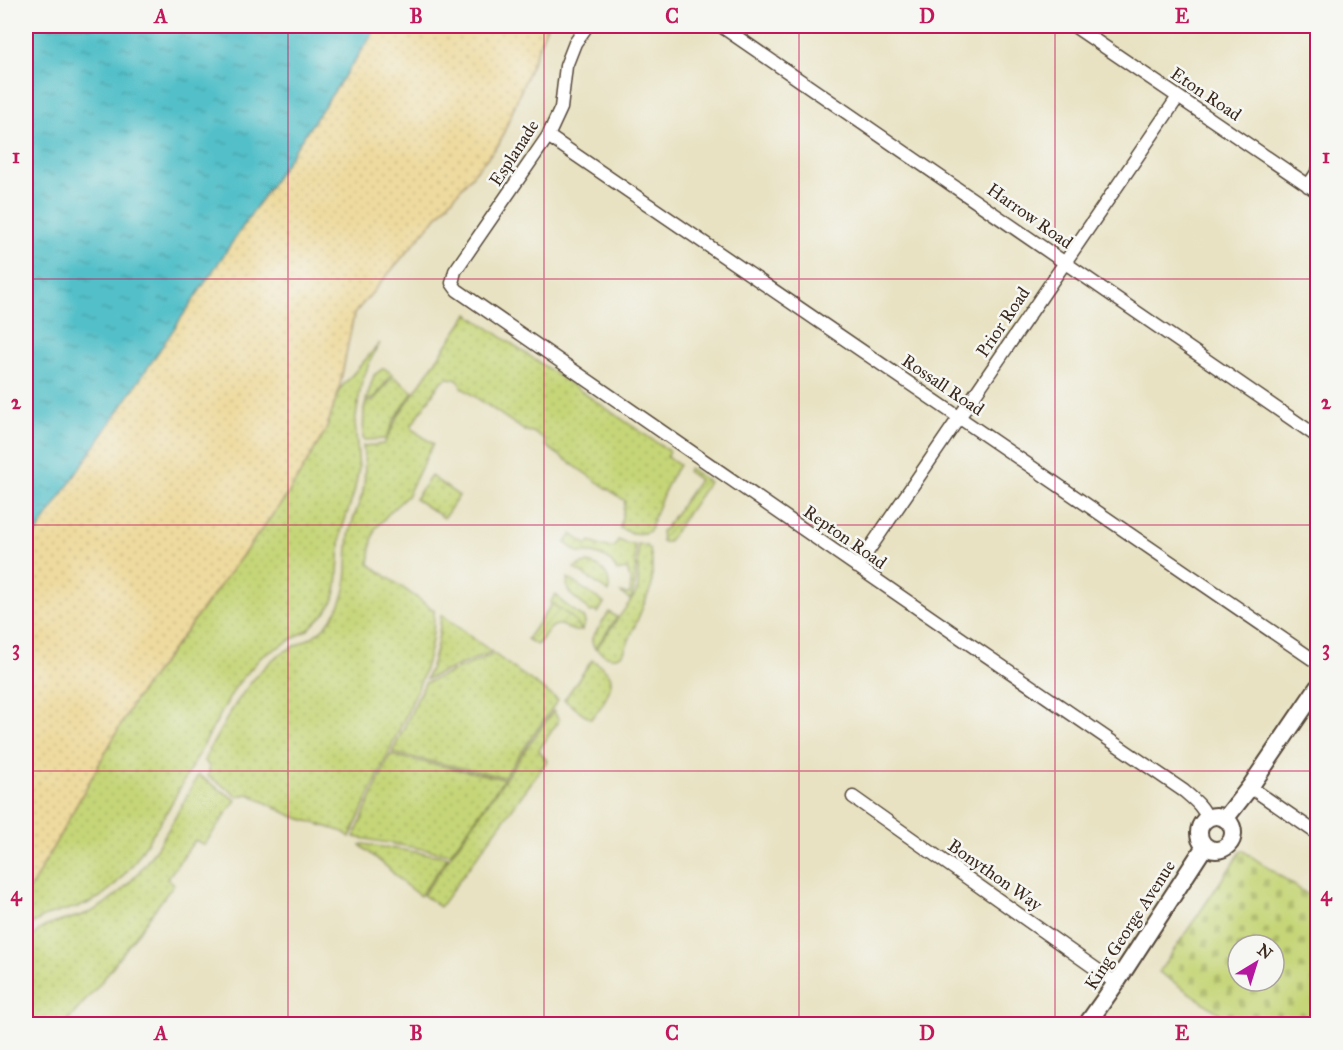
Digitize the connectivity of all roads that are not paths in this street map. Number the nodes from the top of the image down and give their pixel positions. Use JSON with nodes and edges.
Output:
{"nodes":[{"id":1,"x":588,"y":26,"type":"edge"},
{"id":2,"x":721,"y":26,"type":"edge"},
{"id":3,"x":1074,"y":26,"type":"edge"},
{"id":4,"x":1179,"y":97,"type":"junction"},
{"id":5,"x":548,"y":136,"type":"junction"},
{"id":6,"x":1317,"y":171,"type":"edge"},
{"id":7,"x":1313,"y":189,"type":"edge"},
{"id":8,"x":1065,"y":263,"type":"junction"},
{"id":9,"x":456,"y":290,"type":"joint"},
{"id":10,"x":959,"y":418,"type":"junction"},
{"id":11,"x":1317,"y":437,"type":"edge"},
{"id":12,"x":856,"y":567,"type":"junction"},
{"id":13,"x":1317,"y":663,"type":"edge"},
{"id":14,"x":1317,"y":687,"type":"edge"},
{"id":15,"x":1250,"y":787,"type":"junction"},
{"id":16,"x":853,"y":797,"type":"dead end"},
{"id":17,"x":1207,"y":818,"type":"junction"},
{"id":18,"x":1226,"y":819,"type":"junction"},
{"id":19,"x":1317,"y":834,"type":"edge"},
{"id":20,"x":1205,"y":846,"type":"junction"},
{"id":21,"x":1116,"y":983,"type":"junction"},
{"id":22,"x":1087,"y":1024,"type":"edge"}],
"edges":[{"from":1,"to":5,"type":"street","name":"Esplanade"},
{"from":2,"to":8,"type":"street","name":"Harrow Road"},
{"from":3,"to":4,"type":"street","name":"Eton Road"},
{"from":4,"to":7,"type":"street","name":"Eton Road"},
{"from":4,"to":8,"type":"street","name":"Prior Road"},
{"from":5,"to":9,"type":"street","name":"Esplanade"},
{"from":5,"to":10,"type":"street","name":"Rossall Road"},
{"from":6,"to":7,"type":"street"},
{"from":8,"to":10,"type":"street","name":"Prior Road"},
{"from":8,"to":11,"type":"street","name":"Harrow Road"},
{"from":9,"to":12,"type":"street","name":"Repton Road"},
{"from":10,"to":12,"type":"street","name":"Prior Road"},
{"from":10,"to":13,"type":"street","name":"Rossall Road"},
{"from":12,"to":17,"type":"street","name":"Repton Road"},
{"from":14,"to":15,"type":"street"},
{"from":15,"to":18,"type":"street"},
{"from":15,"to":19,"type":"street"},
{"from":16,"to":21,"type":"street","name":"Bonython Way"},
{"from":17,"to":18,"type":"street"},
{"from":17,"to":20,"type":"street"},
{"from":18,"to":20,"type":"street"},
{"from":20,"to":21,"type":"street","name":"King George Avenue"},
{"from":21,"to":22,"type":"street","name":"King George Avenue"}]}
